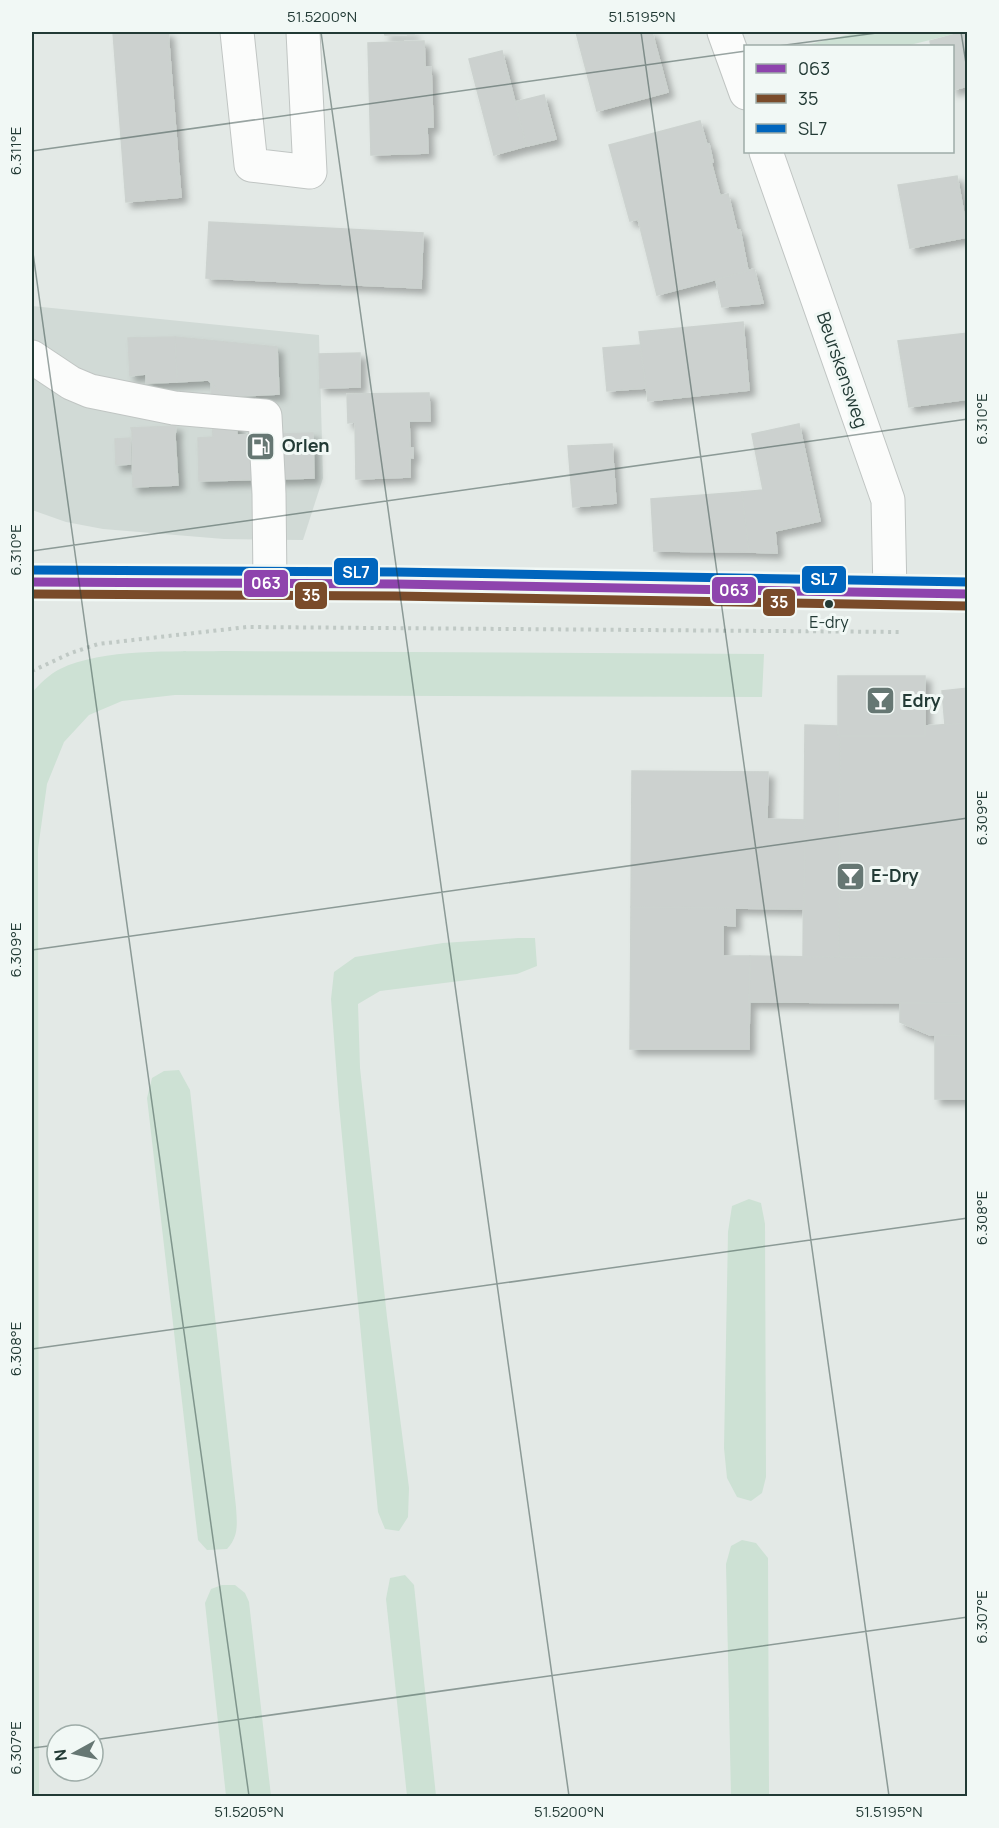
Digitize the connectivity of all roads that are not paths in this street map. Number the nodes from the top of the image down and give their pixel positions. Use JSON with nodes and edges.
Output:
{"nodes":[{"id":1,"x":237,"y":32,"type":"edge"},
{"id":2,"x":303,"y":32,"type":"edge"},
{"id":3,"x":724,"y":32,"type":"edge"},
{"id":4,"x":744,"y":87,"type":"edge"},
{"id":5,"x":766,"y":153,"type":"edge"},
{"id":6,"x":32,"y":357,"type":"edge"},
{"id":7,"x":32,"y":582,"type":"edge"},
{"id":8,"x":270,"y":583,"type":"junction"},
{"id":9,"x":891,"y":593,"type":"junction"},
{"id":10,"x":968,"y":594,"type":"edge"}],
"edges":[{"from":1,"to":2,"type":"street"},
{"from":3,"to":4,"type":"street"},
{"from":5,"to":9,"type":"street","name":"Beurskensweg"},
{"from":6,"to":8,"type":"street"},
{"from":7,"to":8,"type":"main road"},
{"from":8,"to":9,"type":"main road"},
{"from":9,"to":10,"type":"main road"}]}
